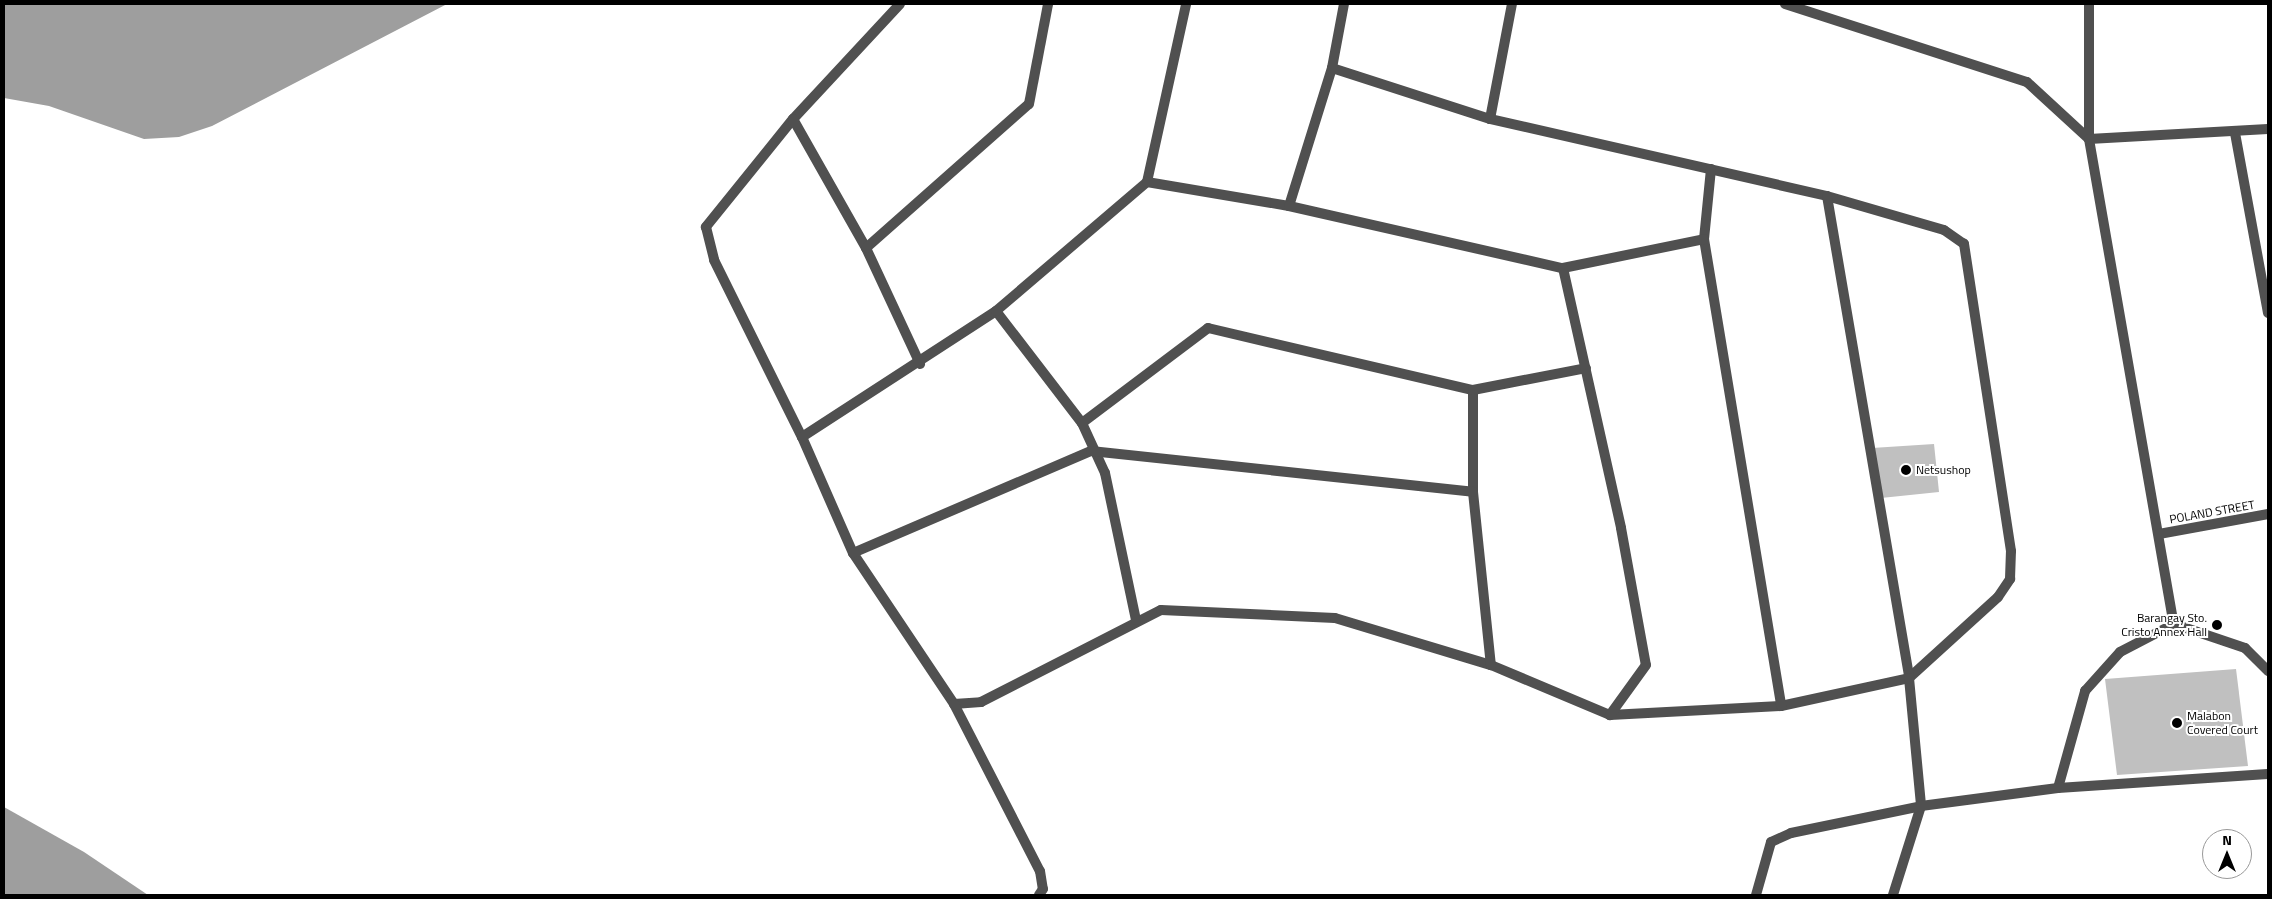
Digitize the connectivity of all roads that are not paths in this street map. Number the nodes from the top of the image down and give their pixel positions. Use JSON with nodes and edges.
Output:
{"nodes":[{"id":1,"x":900,"y":4,"type":"edge"},
{"id":2,"x":1048,"y":4,"type":"edge"},
{"id":3,"x":1186,"y":4,"type":"edge"},
{"id":4,"x":1344,"y":4,"type":"edge"},
{"id":5,"x":1512,"y":4,"type":"edge"},
{"id":6,"x":1785,"y":4,"type":"edge"},
{"id":7,"x":2090,"y":4,"type":"edge"},
{"id":8,"x":1332,"y":68,"type":"junction"},
{"id":9,"x":793,"y":119,"type":"junction"},
{"id":10,"x":1490,"y":120,"type":"junction"},
{"id":11,"x":2268,"y":129,"type":"edge"},
{"id":12,"x":2235,"y":133,"type":"junction"},
{"id":13,"x":2090,"y":139,"type":"junction"},
{"id":14,"x":1712,"y":169,"type":"junction"},
{"id":15,"x":1147,"y":182,"type":"junction"},
{"id":16,"x":1827,"y":196,"type":"junction"},
{"id":17,"x":1289,"y":206,"type":"junction"},
{"id":18,"x":1704,"y":239,"type":"junction"},
{"id":19,"x":866,"y":248,"type":"junction"},
{"id":20,"x":1563,"y":268,"type":"junction"},
{"id":21,"x":996,"y":312,"type":"junction"},
{"id":22,"x":2268,"y":313,"type":"edge"},
{"id":23,"x":920,"y":364,"type":"junction"},
{"id":24,"x":1586,"y":368,"type":"junction"},
{"id":25,"x":1473,"y":390,"type":"junction"},
{"id":26,"x":1082,"y":423,"type":"junction"},
{"id":27,"x":802,"y":437,"type":"junction"},
{"id":28,"x":1091,"y":451,"type":"junction"},
{"id":29,"x":1473,"y":492,"type":"junction"},
{"id":30,"x":2268,"y":514,"type":"edge"},
{"id":31,"x":2160,"y":534,"type":"junction"},
{"id":32,"x":853,"y":553,"type":"junction"},
{"id":33,"x":1136,"y":620,"type":"junction"},
{"id":34,"x":2174,"y":624,"type":"junction"},
{"id":35,"x":1491,"y":665,"type":"junction"},
{"id":36,"x":2268,"y":671,"type":"edge"},
{"id":37,"x":1909,"y":678,"type":"junction"},
{"id":38,"x":954,"y":704,"type":"junction"},
{"id":39,"x":1781,"y":706,"type":"junction"},
{"id":40,"x":1610,"y":715,"type":"junction"},
{"id":41,"x":2268,"y":774,"type":"edge"},
{"id":42,"x":2058,"y":788,"type":"junction"},
{"id":43,"x":1921,"y":806,"type":"junction"},
{"id":44,"x":1039,"y":895,"type":"edge"},
{"id":45,"x":1756,"y":895,"type":"edge"},
{"id":46,"x":1893,"y":895,"type":"edge"}],
"edges":[{"from":1,"to":9,"type":"street"},
{"from":2,"to":19,"type":"street"},
{"from":3,"to":15,"type":"street"},
{"from":4,"to":8,"type":"street"},
{"from":5,"to":10,"type":"street"},
{"from":6,"to":13,"type":"street"},
{"from":7,"to":13,"type":"street"},
{"from":8,"to":10,"type":"street"},
{"from":8,"to":17,"type":"street"},
{"from":9,"to":19,"type":"street"},
{"from":9,"to":27,"type":"street"},
{"from":10,"to":14,"type":"street"},
{"from":11,"to":12,"type":"street"},
{"from":12,"to":13,"type":"street"},
{"from":12,"to":22,"type":"street"},
{"from":13,"to":31,"type":"street"},
{"from":14,"to":16,"type":"street"},
{"from":14,"to":18,"type":"street"},
{"from":15,"to":17,"type":"street"},
{"from":15,"to":21,"type":"street"},
{"from":16,"to":37,"type":"street"},
{"from":16,"to":37,"type":"street"},
{"from":17,"to":20,"type":"street"},
{"from":18,"to":20,"type":"street"},
{"from":18,"to":39,"type":"street"},
{"from":19,"to":23,"type":"street"},
{"from":20,"to":24,"type":"street"},
{"from":21,"to":23,"type":"street"},
{"from":21,"to":26,"type":"street"},
{"from":23,"to":27,"type":"street"},
{"from":24,"to":25,"type":"street"},
{"from":24,"to":40,"type":"street"},
{"from":25,"to":26,"type":"street"},
{"from":25,"to":29,"type":"street"},
{"from":26,"to":28,"type":"street"},
{"from":27,"to":32,"type":"street"},
{"from":28,"to":29,"type":"street"},
{"from":28,"to":32,"type":"street"},
{"from":28,"to":33,"type":"street"},
{"from":29,"to":35,"type":"street"},
{"from":30,"to":31,"type":"street","name":"POLAND STREET"},
{"from":31,"to":34,"type":"street"},
{"from":32,"to":38,"type":"street"},
{"from":33,"to":35,"type":"street"},
{"from":33,"to":38,"type":"street"},
{"from":34,"to":36,"type":"street"},
{"from":34,"to":42,"type":"street"},
{"from":35,"to":40,"type":"street"},
{"from":37,"to":39,"type":"street"},
{"from":37,"to":43,"type":"street"},
{"from":38,"to":44,"type":"street"},
{"from":39,"to":40,"type":"street"},
{"from":41,"to":42,"type":"street"},
{"from":42,"to":43,"type":"street"},
{"from":43,"to":45,"type":"street"},
{"from":43,"to":46,"type":"street"}]}
